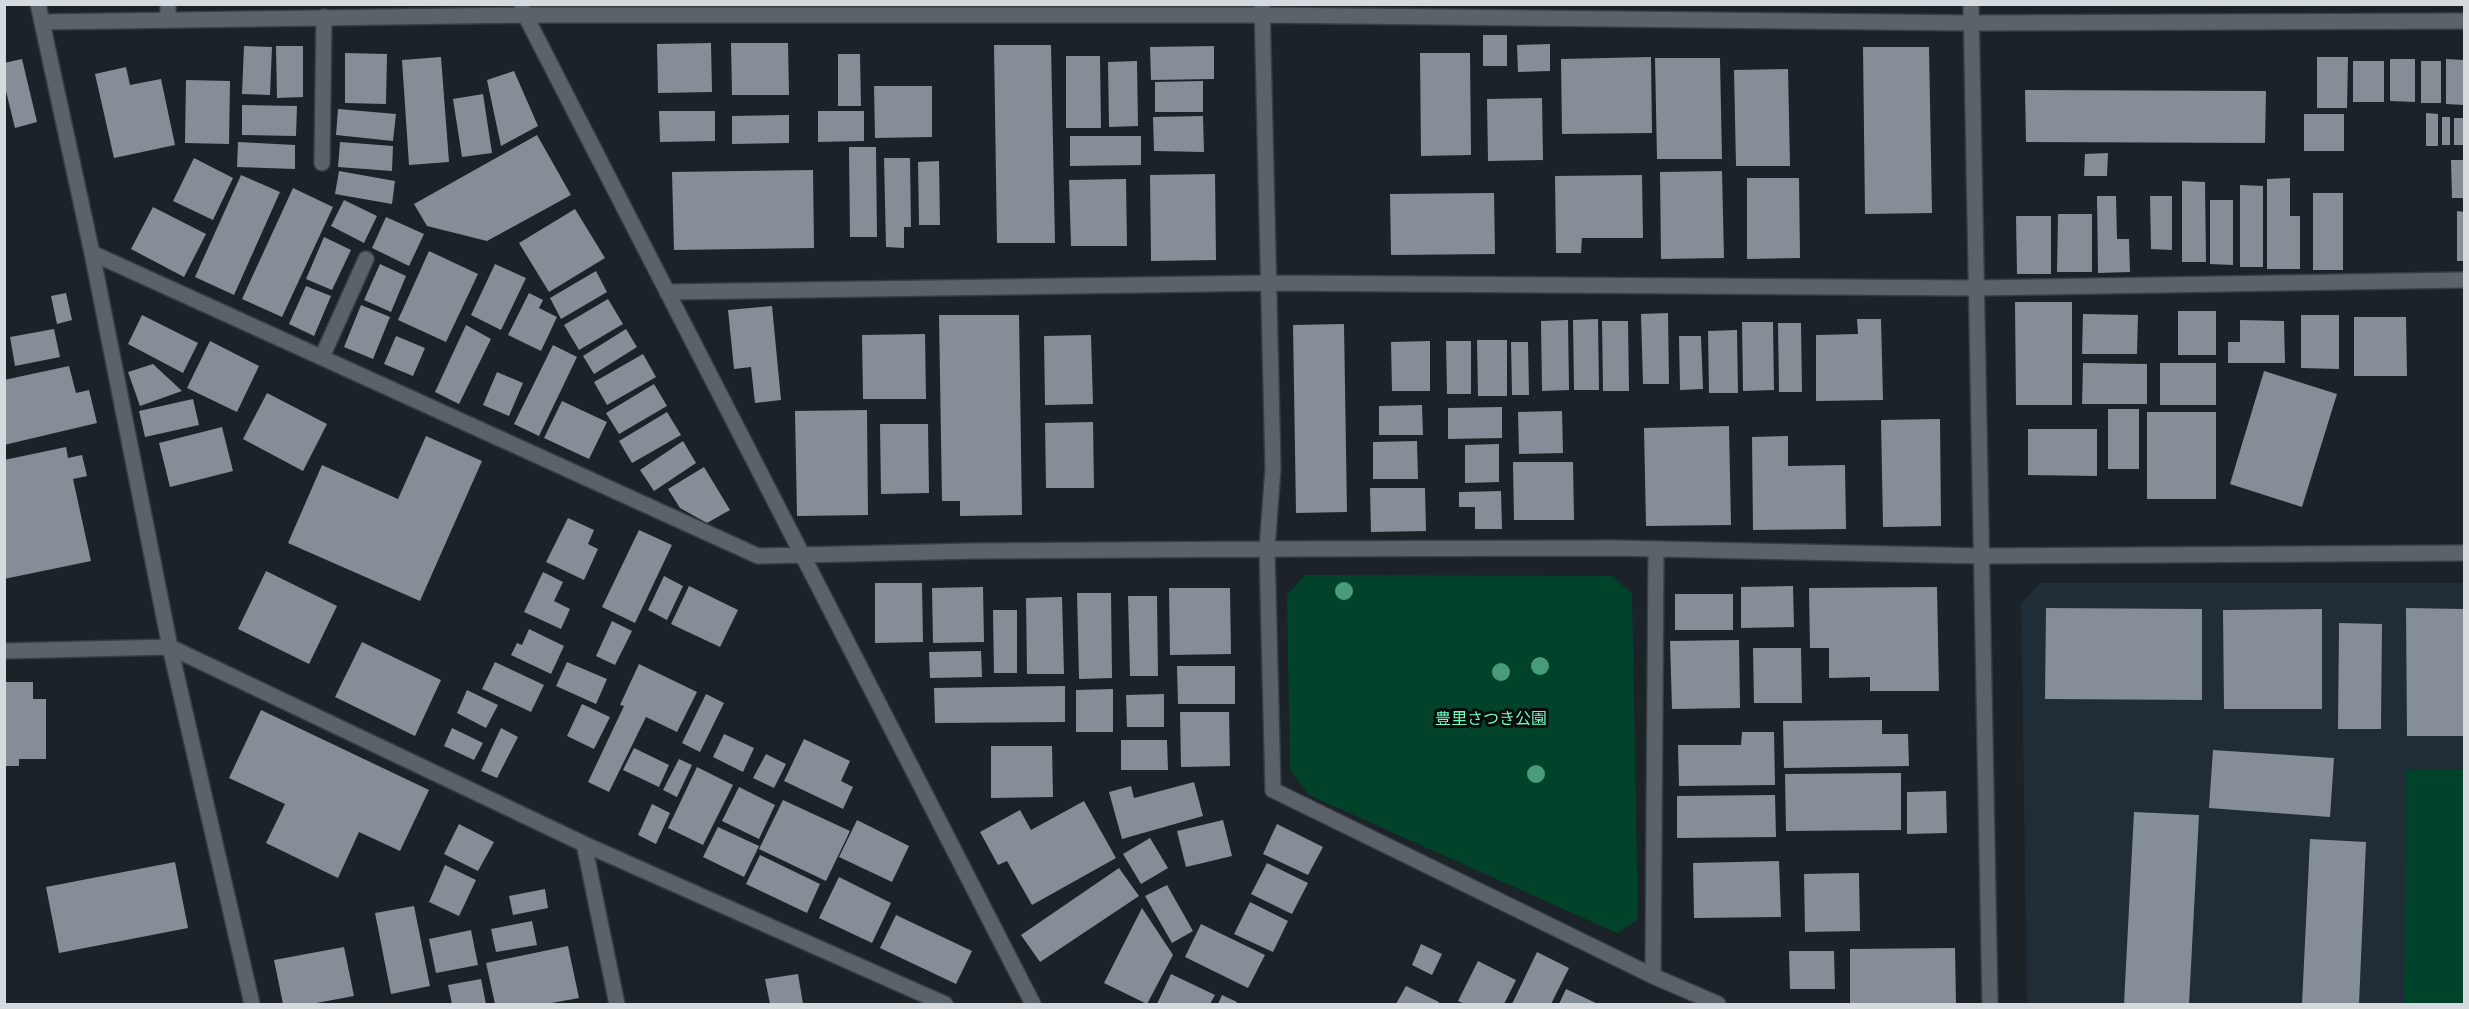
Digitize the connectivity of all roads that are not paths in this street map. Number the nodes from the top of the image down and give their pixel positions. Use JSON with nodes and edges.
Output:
{"nodes":[{"id":1,"x":38,"y":4,"type":"edge"},
{"id":2,"x":1971,"y":4,"type":"edge"},
{"id":3,"x":522,"y":10,"type":"edge"},
{"id":4,"x":1262,"y":10,"type":"edge"},
{"id":5,"x":168,"y":12,"type":"edge"},
{"id":6,"x":324,"y":17,"type":"junction"},
{"id":7,"x":2464,"y":21,"type":"edge"},
{"id":8,"x":42,"y":22,"type":"junction"},
{"id":9,"x":1972,"y":23,"type":"junction"},
{"id":10,"x":322,"y":163,"type":"dead end"},
{"id":11,"x":92,"y":253,"type":"junction"},
{"id":12,"x":366,"y":260,"type":"dead end"},
{"id":13,"x":2464,"y":280,"type":"edge"},
{"id":14,"x":1269,"y":283,"type":"junction"},
{"id":15,"x":1976,"y":288,"type":"junction"},
{"id":16,"x":667,"y":292,"type":"junction"},
{"id":17,"x":322,"y":357,"type":"junction"},
{"id":18,"x":1267,"y":549,"type":"junction"},
{"id":19,"x":1656,"y":551,"type":"junction"},
{"id":20,"x":2464,"y":553,"type":"edge"},
{"id":21,"x":801,"y":555,"type":"junction"},
{"id":22,"x":1982,"y":556,"type":"junction"},
{"id":23,"x":170,"y":647,"type":"junction"},
{"id":24,"x":4,"y":651,"type":"edge"},
{"id":25,"x":584,"y":844,"type":"junction"},
{"id":26,"x":1653,"y":976,"type":"junction"},
{"id":27,"x":252,"y":1005,"type":"edge"},
{"id":28,"x":617,"y":1005,"type":"edge"},
{"id":29,"x":945,"y":1005,"type":"edge"},
{"id":30,"x":1033,"y":1005,"type":"edge"},
{"id":31,"x":1718,"y":1005,"type":"edge"},
{"id":32,"x":1990,"y":1005,"type":"edge"}],
"edges":[{"from":1,"to":8,"type":"street"},
{"from":2,"to":9,"type":"street"},
{"from":3,"to":4,"type":"street"},
{"from":3,"to":6,"type":"street"},
{"from":3,"to":16,"type":"street"},
{"from":4,"to":9,"type":"street"},
{"from":4,"to":14,"type":"street"},
{"from":5,"to":6,"type":"street"},
{"from":5,"to":8,"type":"street"},
{"from":6,"to":10,"type":"street"},
{"from":7,"to":9,"type":"street"},
{"from":8,"to":11,"type":"street"},
{"from":9,"to":15,"type":"street"},
{"from":11,"to":17,"type":"street"},
{"from":11,"to":23,"type":"street"},
{"from":12,"to":17,"type":"street"},
{"from":13,"to":15,"type":"street"},
{"from":14,"to":15,"type":"street"},
{"from":14,"to":16,"type":"street"},
{"from":14,"to":18,"type":"street"},
{"from":15,"to":22,"type":"street"},
{"from":16,"to":21,"type":"street"},
{"from":17,"to":21,"type":"street"},
{"from":18,"to":19,"type":"street"},
{"from":18,"to":21,"type":"street"},
{"from":18,"to":26,"type":"street"},
{"from":19,"to":22,"type":"street"},
{"from":19,"to":26,"type":"street"},
{"from":20,"to":22,"type":"street"},
{"from":21,"to":30,"type":"street"},
{"from":22,"to":32,"type":"street"},
{"from":23,"to":24,"type":"street"},
{"from":23,"to":25,"type":"street"},
{"from":23,"to":27,"type":"street"},
{"from":25,"to":28,"type":"street"},
{"from":25,"to":29,"type":"street"},
{"from":26,"to":31,"type":"street"}]}
